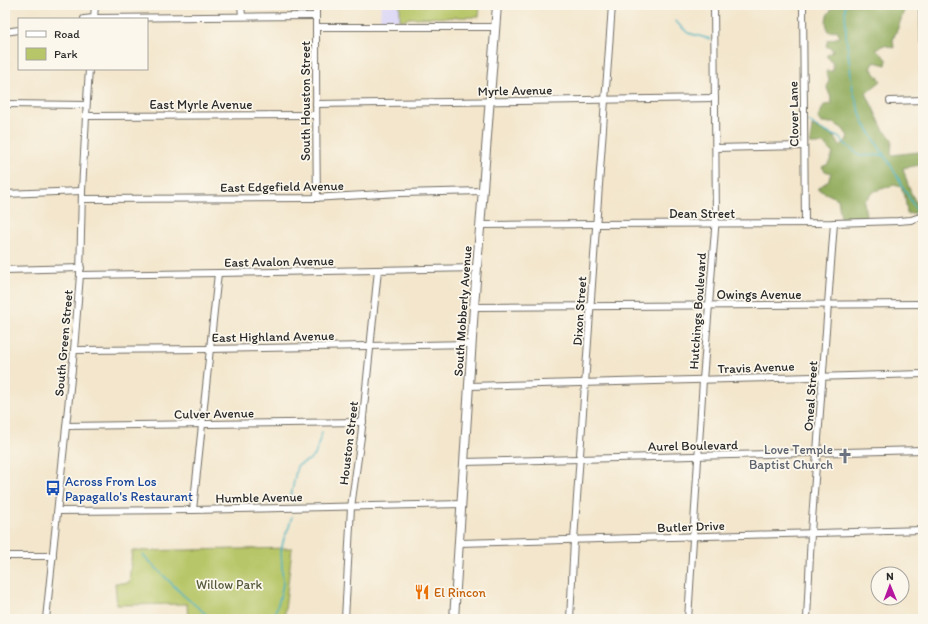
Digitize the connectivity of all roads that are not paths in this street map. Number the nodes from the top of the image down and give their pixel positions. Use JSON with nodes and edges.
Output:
{"nodes":[{"id":1,"x":95,"y":5,"type":"edge"},
{"id":2,"x":241,"y":5,"type":"edge"},
{"id":3,"x":316,"y":5,"type":"edge"},
{"id":4,"x":497,"y":5,"type":"edge"},
{"id":5,"x":612,"y":5,"type":"edge"},
{"id":6,"x":714,"y":5,"type":"edge"},
{"id":7,"x":803,"y":5,"type":"edge"},
{"id":8,"x":922,"y":5,"type":"edge"},
{"id":9,"x":242,"y":16,"type":"junction"},
{"id":10,"x":316,"y":16,"type":"junction"},
{"id":11,"x":94,"y":18,"type":"edge"},
{"id":12,"x":316,"y":27,"type":"junction"},
{"id":13,"x":496,"y":27,"type":"junction"},
{"id":14,"x":18,"y":30,"type":"edge"},
{"id":15,"x":5,"y":32,"type":"edge"},
{"id":16,"x":89,"y":70,"type":"edge"},
{"id":17,"x":923,"y":77,"type":"edge"},
{"id":18,"x":715,"y":98,"type":"junction"},
{"id":19,"x":605,"y":100,"type":"junction"},
{"id":20,"x":923,"y":100,"type":"edge"},
{"id":21,"x":490,"y":101,"type":"junction"},
{"id":22,"x":890,"y":102,"type":"dead end"},
{"id":23,"x":5,"y":104,"type":"edge"},
{"id":24,"x":316,"y":104,"type":"junction"},
{"id":25,"x":86,"y":105,"type":"junction"},
{"id":26,"x":316,"y":115,"type":"junction"},
{"id":27,"x":86,"y":116,"type":"junction"},
{"id":28,"x":804,"y":146,"type":"junction"},
{"id":29,"x":716,"y":148,"type":"junction"},
{"id":30,"x":82,"y":191,"type":"junction"},
{"id":31,"x":483,"y":191,"type":"junction"},
{"id":32,"x":5,"y":194,"type":"edge"},
{"id":33,"x":317,"y":198,"type":"junction"},
{"id":34,"x":82,"y":199,"type":"junction"},
{"id":35,"x":923,"y":216,"type":"edge"},
{"id":36,"x":805,"y":223,"type":"junction"},
{"id":37,"x":834,"y":223,"type":"junction"},
{"id":38,"x":596,"y":224,"type":"junction"},
{"id":39,"x":716,"y":224,"type":"junction"},
{"id":40,"x":480,"y":225,"type":"junction"},
{"id":41,"x":477,"y":268,"type":"junction"},
{"id":42,"x":5,"y":270,"type":"edge"},
{"id":43,"x":378,"y":270,"type":"junction"},
{"id":44,"x":81,"y":271,"type":"junction"},
{"id":45,"x":218,"y":273,"type":"junction"},
{"id":46,"x":923,"y":304,"type":"edge"},
{"id":47,"x":708,"y":305,"type":"junction"},
{"id":48,"x":828,"y":305,"type":"junction"},
{"id":49,"x":590,"y":306,"type":"junction"},
{"id":50,"x":474,"y":307,"type":"junction"},
{"id":51,"x":472,"y":344,"type":"junction"},
{"id":52,"x":370,"y":345,"type":"junction"},
{"id":53,"x":210,"y":349,"type":"junction"},
{"id":54,"x":74,"y":350,"type":"junction"},
{"id":55,"x":923,"y":374,"type":"edge"},
{"id":56,"x":823,"y":376,"type":"junction"},
{"id":57,"x":703,"y":380,"type":"junction"},
{"id":58,"x":585,"y":383,"type":"junction"},
{"id":59,"x":469,"y":386,"type":"junction"},
{"id":60,"x":362,"y":422,"type":"junction"},
{"id":61,"x":202,"y":424,"type":"junction"},
{"id":62,"x":66,"y":426,"type":"junction"},
{"id":63,"x":923,"y":450,"type":"edge"},
{"id":64,"x":817,"y":453,"type":"junction"},
{"id":65,"x":698,"y":456,"type":"junction"},
{"id":66,"x":580,"y":459,"type":"junction"},
{"id":67,"x":464,"y":462,"type":"junction"},
{"id":68,"x":462,"y":504,"type":"junction"},
{"id":69,"x":351,"y":507,"type":"junction"},
{"id":70,"x":193,"y":510,"type":"junction"},
{"id":71,"x":58,"y":511,"type":"junction"},
{"id":72,"x":923,"y":530,"type":"edge"},
{"id":73,"x":811,"y":533,"type":"junction"},
{"id":74,"x":693,"y":536,"type":"junction"},
{"id":75,"x":574,"y":540,"type":"junction"},
{"id":76,"x":459,"y":543,"type":"junction"},
{"id":77,"x":5,"y":556,"type":"edge"},
{"id":78,"x":53,"y":556,"type":"junction"},
{"id":79,"x":46,"y":619,"type":"edge"},
{"id":80,"x":345,"y":619,"type":"edge"},
{"id":81,"x":454,"y":619,"type":"edge"},
{"id":82,"x":570,"y":619,"type":"edge"},
{"id":83,"x":688,"y":619,"type":"edge"},
{"id":84,"x":807,"y":619,"type":"edge"}],
"edges":[{"from":1,"to":11,"type":"street"},
{"from":2,"to":9,"type":"street"},
{"from":3,"to":10,"type":"street","name":"South Houston Street"},
{"from":4,"to":13,"type":"main road","name":"South Mobberly Avenue"},
{"from":5,"to":19,"type":"street","name":"Dixon Street"},
{"from":6,"to":18,"type":"street","name":"Hutchings Boulevard"},
{"from":7,"to":28,"type":"street","name":"Clover Lane"},
{"from":8,"to":17,"type":"street"},
{"from":9,"to":10,"type":"street"},
{"from":9,"to":11,"type":"street"},
{"from":10,"to":12,"type":"street","name":"South Houston Street"},
{"from":12,"to":13,"type":"street"},
{"from":12,"to":24,"type":"street","name":"South Houston Street"},
{"from":13,"to":21,"type":"main road","name":"South Mobberly Avenue"},
{"from":14,"to":15,"type":"street"},
{"from":16,"to":25,"type":"street","name":"South Green Street"},
{"from":18,"to":19,"type":"street","name":"Myrle Avenue"},
{"from":18,"to":29,"type":"street","name":"Hutchings Boulevard"},
{"from":19,"to":21,"type":"street","name":"Myrle Avenue"},
{"from":19,"to":38,"type":"street","name":"Dixon Street"},
{"from":20,"to":22,"type":"street"},
{"from":21,"to":24,"type":"street","name":"Myrle Avenue"},
{"from":21,"to":31,"type":"main road","name":"South Mobberly Avenue"},
{"from":23,"to":25,"type":"street"},
{"from":24,"to":26,"type":"street","name":"South Houston Street"},
{"from":25,"to":27,"type":"street","name":"South Green Street"},
{"from":26,"to":27,"type":"street","name":"East Myrle Avenue"},
{"from":26,"to":33,"type":"street","name":"South Houston Street"},
{"from":27,"to":30,"type":"street","name":"South Green Street"},
{"from":28,"to":29,"type":"street"},
{"from":28,"to":36,"type":"street","name":"Clover Lane"},
{"from":29,"to":39,"type":"street","name":"Hutchings Boulevard"},
{"from":30,"to":32,"type":"street"},
{"from":30,"to":34,"type":"street","name":"South Green Street"},
{"from":31,"to":33,"type":"street","name":"East Edgefield Avenue"},
{"from":31,"to":40,"type":"main road","name":"South Mobberly Avenue"},
{"from":33,"to":34,"type":"street","name":"East Edgefield Avenue"},
{"from":34,"to":44,"type":"street","name":"South Green Street"},
{"from":35,"to":37,"type":"street","name":"Dean Street"},
{"from":36,"to":37,"type":"street","name":"Dean Street"},
{"from":36,"to":39,"type":"street","name":"Dean Street"},
{"from":37,"to":48,"type":"street","name":"Oneal Street"},
{"from":38,"to":39,"type":"street","name":"Dean Street"},
{"from":38,"to":40,"type":"street","name":"Dean Street"},
{"from":38,"to":49,"type":"street","name":"Dixon Street"},
{"from":39,"to":47,"type":"street","name":"Hutchings Boulevard"},
{"from":40,"to":41,"type":"main road","name":"South Mobberly Avenue"},
{"from":41,"to":43,"type":"street","name":"East Avalon Avenue"},
{"from":41,"to":50,"type":"main road","name":"South Mobberly Avenue"},
{"from":42,"to":44,"type":"street","name":"East Avalon Avenue"},
{"from":43,"to":45,"type":"street","name":"East Avalon Avenue"},
{"from":43,"to":52,"type":"street","name":"Houston Street"},
{"from":44,"to":45,"type":"street","name":"East Avalon Avenue"},
{"from":44,"to":54,"type":"street","name":"South Green Street"},
{"from":45,"to":53,"type":"street"},
{"from":46,"to":48,"type":"street","name":"Owings Avenue"},
{"from":47,"to":48,"type":"street","name":"Owings Avenue"},
{"from":47,"to":49,"type":"street","name":"Owings Avenue"},
{"from":47,"to":57,"type":"street","name":"Hutchings Boulevard"},
{"from":48,"to":56,"type":"street","name":"Oneal Street"},
{"from":49,"to":50,"type":"street","name":"Owings Avenue"},
{"from":49,"to":58,"type":"street","name":"Dixon Street"},
{"from":50,"to":51,"type":"main road","name":"South Mobberly Avenue"},
{"from":51,"to":52,"type":"street","name":"East Highland Avenue"},
{"from":51,"to":59,"type":"main road","name":"South Mobberly Avenue"},
{"from":52,"to":53,"type":"street","name":"East Highland Avenue"},
{"from":52,"to":60,"type":"street","name":"Houston Street"},
{"from":53,"to":54,"type":"street","name":"East Highland Avenue"},
{"from":53,"to":61,"type":"street"},
{"from":54,"to":62,"type":"street","name":"South Green Street"},
{"from":55,"to":56,"type":"street","name":"Travis Avenue"},
{"from":56,"to":57,"type":"street","name":"Travis Avenue"},
{"from":56,"to":64,"type":"street","name":"Oneal Street"},
{"from":57,"to":58,"type":"street","name":"Travis Avenue"},
{"from":57,"to":65,"type":"street","name":"Hutchings Boulevard"},
{"from":58,"to":59,"type":"street","name":"Travis Avenue"},
{"from":58,"to":66,"type":"street","name":"Dixon Street"},
{"from":59,"to":67,"type":"main road","name":"South Mobberly Avenue"},
{"from":60,"to":61,"type":"street","name":"Culver Avenue"},
{"from":60,"to":69,"type":"street","name":"Houston Street"},
{"from":61,"to":62,"type":"street","name":"Culver Avenue"},
{"from":61,"to":70,"type":"street"},
{"from":62,"to":71,"type":"street","name":"South Green Street"},
{"from":63,"to":64,"type":"street","name":"Aurel Boulevard"},
{"from":64,"to":65,"type":"street","name":"Aurel Boulevard"},
{"from":64,"to":73,"type":"street","name":"Oneal Street"},
{"from":65,"to":66,"type":"street","name":"Aurel Boulevard"},
{"from":65,"to":74,"type":"street","name":"Hutchings Boulevard"},
{"from":66,"to":67,"type":"street","name":"Aurel Boulevard"},
{"from":66,"to":75,"type":"street","name":"Dixon Street"},
{"from":67,"to":68,"type":"main road","name":"South Mobberly Avenue"},
{"from":68,"to":69,"type":"street","name":"Humble Avenue"},
{"from":68,"to":76,"type":"main road","name":"South Mobberly Avenue"},
{"from":69,"to":70,"type":"street","name":"Humble Avenue"},
{"from":69,"to":80,"type":"street","name":"Houston Street"},
{"from":70,"to":71,"type":"street","name":"Humble Avenue"},
{"from":71,"to":78,"type":"street","name":"South Green Street"},
{"from":72,"to":73,"type":"street","name":"Butler Drive"},
{"from":73,"to":74,"type":"street","name":"Butler Drive"},
{"from":73,"to":84,"type":"street","name":"Oneal Street"},
{"from":74,"to":75,"type":"street","name":"Butler Drive"},
{"from":74,"to":83,"type":"street","name":"Hutchings Boulevard"},
{"from":75,"to":76,"type":"street","name":"Butler Drive"},
{"from":75,"to":82,"type":"street","name":"Dixon Street"},
{"from":76,"to":81,"type":"main road","name":"South Mobberly Avenue"},
{"from":77,"to":78,"type":"street"},
{"from":78,"to":79,"type":"street","name":"South Green Street"}]}
